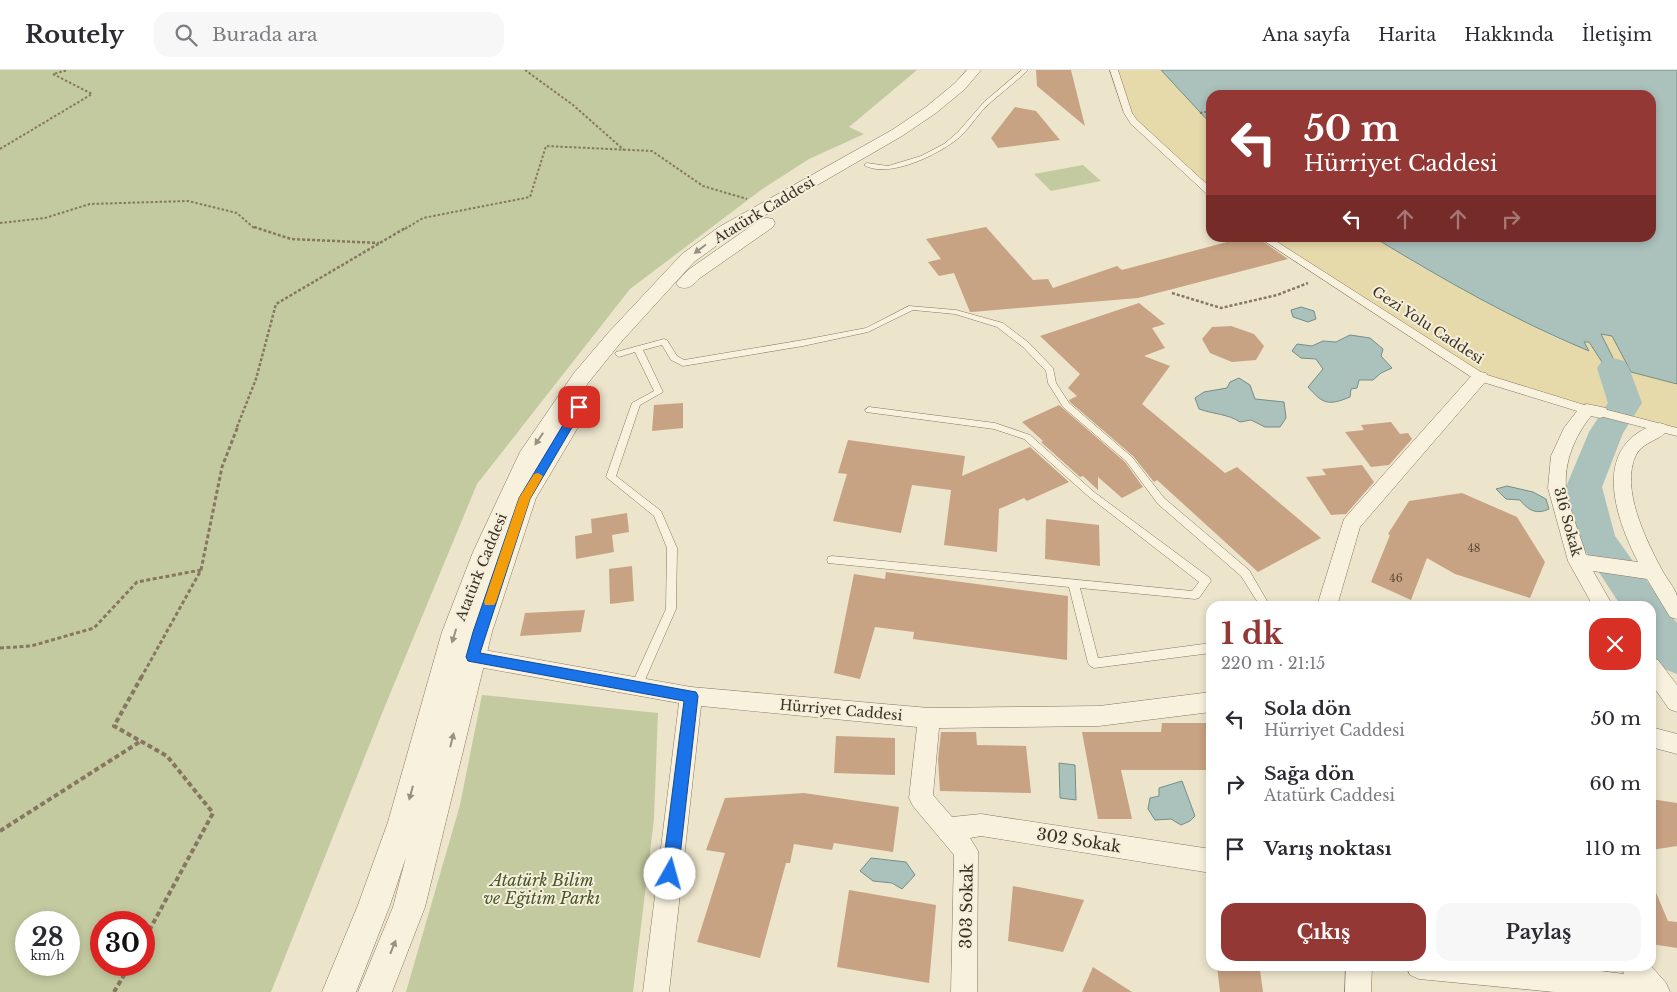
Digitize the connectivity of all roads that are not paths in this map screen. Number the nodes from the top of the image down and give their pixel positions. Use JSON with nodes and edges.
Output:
{"nodes":[{"id":1,"x":974,"y":70,"type":"edge"},
{"id":2,"x":987,"y":70,"type":"edge"},
{"id":3,"x":1025,"y":70,"type":"edge"},
{"id":4,"x":1114,"y":70,"type":"edge"},
{"id":5,"x":867,"y":166,"type":"junction"},
{"id":6,"x":1206,"y":189,"type":"edge"},
{"id":7,"x":1271,"y":242,"type":"edge"},
{"id":8,"x":628,"y":352,"type":"junction"},
{"id":9,"x":1480,"y":377,"type":"junction"},
{"id":10,"x":869,"y":410,"type":"dead end"},
{"id":11,"x":1593,"y":411,"type":"junction"},
{"id":12,"x":1668,"y":430,"type":"edge"},
{"id":13,"x":832,"y":560,"type":"dead end"},
{"id":14,"x":1585,"y":562,"type":"junction"},
{"id":15,"x":1653,"y":572,"type":"junction"},
{"id":16,"x":1073,"y":583,"type":"junction"},
{"id":17,"x":1262,"y":601,"type":"edge"},
{"id":18,"x":1328,"y":601,"type":"edge"},
{"id":19,"x":1601,"y":601,"type":"edge"},
{"id":20,"x":1677,"y":611,"type":"edge"},
{"id":21,"x":1206,"y":649,"type":"edge"},
{"id":22,"x":473,"y":657,"type":"junction"},
{"id":23,"x":1656,"y":673,"type":"edge"},
{"id":24,"x":637,"y":686,"type":"junction"},
{"id":25,"x":691,"y":696,"type":"junction"},
{"id":26,"x":1677,"y":702,"type":"edge"},
{"id":27,"x":1206,"y":703,"type":"edge"},
{"id":28,"x":929,"y":718,"type":"junction"},
{"id":29,"x":1656,"y":738,"type":"edge"},
{"id":30,"x":1677,"y":744,"type":"edge"},
{"id":31,"x":948,"y":829,"type":"junction"},
{"id":32,"x":1206,"y":860,"type":"edge"},
{"id":33,"x":1359,"y":971,"type":"edge"},
{"id":34,"x":1454,"y":971,"type":"edge"},
{"id":35,"x":1638,"y":971,"type":"edge"},
{"id":36,"x":1552,"y":985,"type":"edge"},
{"id":37,"x":339,"y":992,"type":"edge"},
{"id":38,"x":375,"y":992,"type":"edge"},
{"id":39,"x":656,"y":992,"type":"edge"},
{"id":40,"x":964,"y":992,"type":"edge"},
{"id":41,"x":1358,"y":992,"type":"edge"},
{"id":42,"x":1656,"y":992,"type":"edge"}],
"edges":[{"from":1,"to":37,"type":"street","name":"Atatürk Caddesi","one_way":true},
{"from":2,"to":5,"type":"street","name":"Atatürk Caddesi"},
{"from":3,"to":5,"type":"lane"},
{"from":4,"to":6,"type":"street"},
{"from":5,"to":8,"type":"street","name":"Atatürk Caddesi"},
{"from":7,"to":9,"type":"street","name":"Gezi Yolu Caddesi"},
{"from":8,"to":17,"type":"lane"},
{"from":8,"to":22,"type":"street","name":"Atatürk Caddesi"},
{"from":8,"to":24,"type":"lane"},
{"from":9,"to":11,"type":"street","name":"Gezi Yolu Caddesi"},
{"from":9,"to":18,"type":"street"},
{"from":10,"to":16,"type":"lane"},
{"from":11,"to":12,"type":"street","name":"Gezi Yolu Caddesi"},
{"from":11,"to":14,"type":"street","name":"316 Sokak"},
{"from":12,"to":15,"type":"street"},
{"from":13,"to":16,"type":"lane"},
{"from":14,"to":15,"type":"street"},
{"from":14,"to":19,"type":"street","name":"316 Sokak"},
{"from":15,"to":20,"type":"street"},
{"from":16,"to":21,"type":"lane"},
{"from":22,"to":24,"type":"street","name":"Hürriyet Caddesi"},
{"from":38,"to":22,"type":"street","name":"Atatürk Caddesi","one_way":true},
{"from":23,"to":26,"type":"street"},
{"from":24,"to":25,"type":"street","name":"Hürriyet Caddesi"},
{"from":25,"to":28,"type":"street","name":"Hürriyet Caddesi"},
{"from":25,"to":39,"type":"street"},
{"from":27,"to":28,"type":"street","name":"Hürriyet Caddesi"},
{"from":28,"to":31,"type":"street","name":"303 Sokak"},
{"from":29,"to":30,"type":"street"},
{"from":31,"to":32,"type":"street","name":"302 Sokak"},
{"from":31,"to":40,"type":"street","name":"303 Sokak"},
{"from":33,"to":41,"type":"street"},
{"from":34,"to":36,"type":"street"},
{"from":35,"to":42,"type":"street"},
{"from":36,"to":42,"type":"street"}]}
